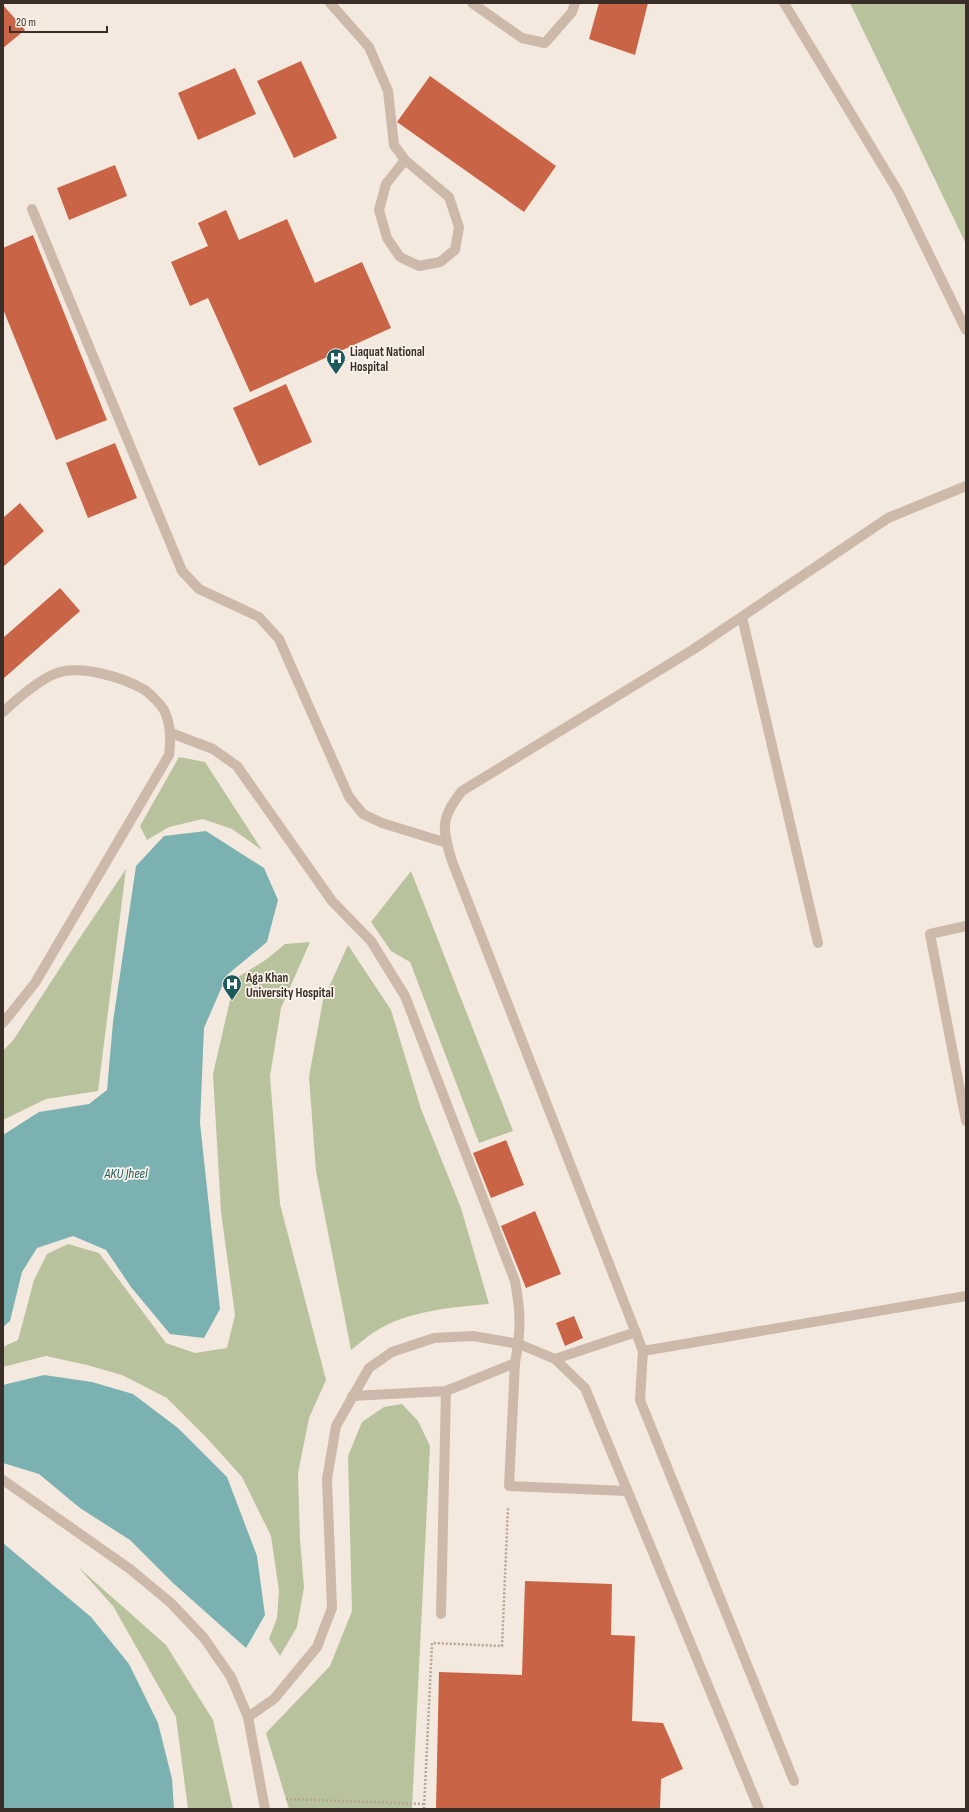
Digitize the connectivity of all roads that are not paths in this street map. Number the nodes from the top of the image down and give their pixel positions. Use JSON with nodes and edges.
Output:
{"nodes":[{"id":1,"x":330,"y":3,"type":"edge"},
{"id":2,"x":472,"y":3,"type":"edge"},
{"id":3,"x":575,"y":3,"type":"edge"},
{"id":4,"x":784,"y":3,"type":"edge"},
{"id":5,"x":405,"y":160,"type":"junction"},
{"id":6,"x":32,"y":208,"type":"dead end"},
{"id":7,"x":966,"y":330,"type":"edge"},
{"id":8,"x":966,"y":486,"type":"edge"},
{"id":9,"x":742,"y":617,"type":"junction"},
{"id":10,"x":3,"y":712,"type":"edge"},
{"id":11,"x":171,"y":733,"type":"junction"},
{"id":12,"x":447,"y":843,"type":"junction"},
{"id":13,"x":966,"y":926,"type":"edge"},
{"id":14,"x":818,"y":943,"type":"dead end"},
{"id":15,"x":3,"y":1023,"type":"edge"},
{"id":16,"x":966,"y":1121,"type":"edge"},
{"id":17,"x":966,"y":1296,"type":"edge"},
{"id":18,"x":636,"y":1332,"type":"junction"},
{"id":19,"x":519,"y":1344,"type":"junction"},
{"id":20,"x":643,"y":1351,"type":"junction"},
{"id":21,"x":555,"y":1359,"type":"junction"},
{"id":22,"x":514,"y":1363,"type":"junction"},
{"id":23,"x":446,"y":1391,"type":"junction"},
{"id":24,"x":352,"y":1396,"type":"junction"},
{"id":25,"x":3,"y":1480,"type":"edge"},
{"id":26,"x":628,"y":1490,"type":"junction"},
{"id":27,"x":440,"y":1614,"type":"dead end"},
{"id":28,"x":248,"y":1717,"type":"junction"},
{"id":29,"x":794,"y":1781,"type":"dead end"},
{"id":30,"x":265,"y":1809,"type":"edge"},
{"id":31,"x":759,"y":1809,"type":"edge"}],
"edges":[{"from":1,"to":5,"type":"street"},
{"from":2,"to":3,"type":"street"},
{"from":4,"to":7,"type":"street"},
{"from":5,"to":5,"type":"street"},
{"from":6,"to":12,"type":"street"},
{"from":8,"to":9,"type":"street"},
{"from":9,"to":12,"type":"street"},
{"from":9,"to":14,"type":"street"},
{"from":10,"to":11,"type":"street"},
{"from":11,"to":15,"type":"street"},
{"from":11,"to":19,"type":"street"},
{"from":12,"to":18,"type":"street"},
{"from":13,"to":16,"type":"street"},
{"from":17,"to":20,"type":"street"},
{"from":18,"to":20,"type":"street"},
{"from":18,"to":21,"type":"street"},
{"from":19,"to":21,"type":"street"},
{"from":19,"to":22,"type":"street"},
{"from":19,"to":24,"type":"street"},
{"from":20,"to":29,"type":"street"},
{"from":21,"to":26,"type":"street"},
{"from":22,"to":23,"type":"street"},
{"from":22,"to":26,"type":"street"},
{"from":23,"to":24,"type":"street"},
{"from":23,"to":27,"type":"street"},
{"from":24,"to":28,"type":"street"},
{"from":25,"to":28,"type":"street"},
{"from":26,"to":31,"type":"street"},
{"from":28,"to":30,"type":"street"}]}
